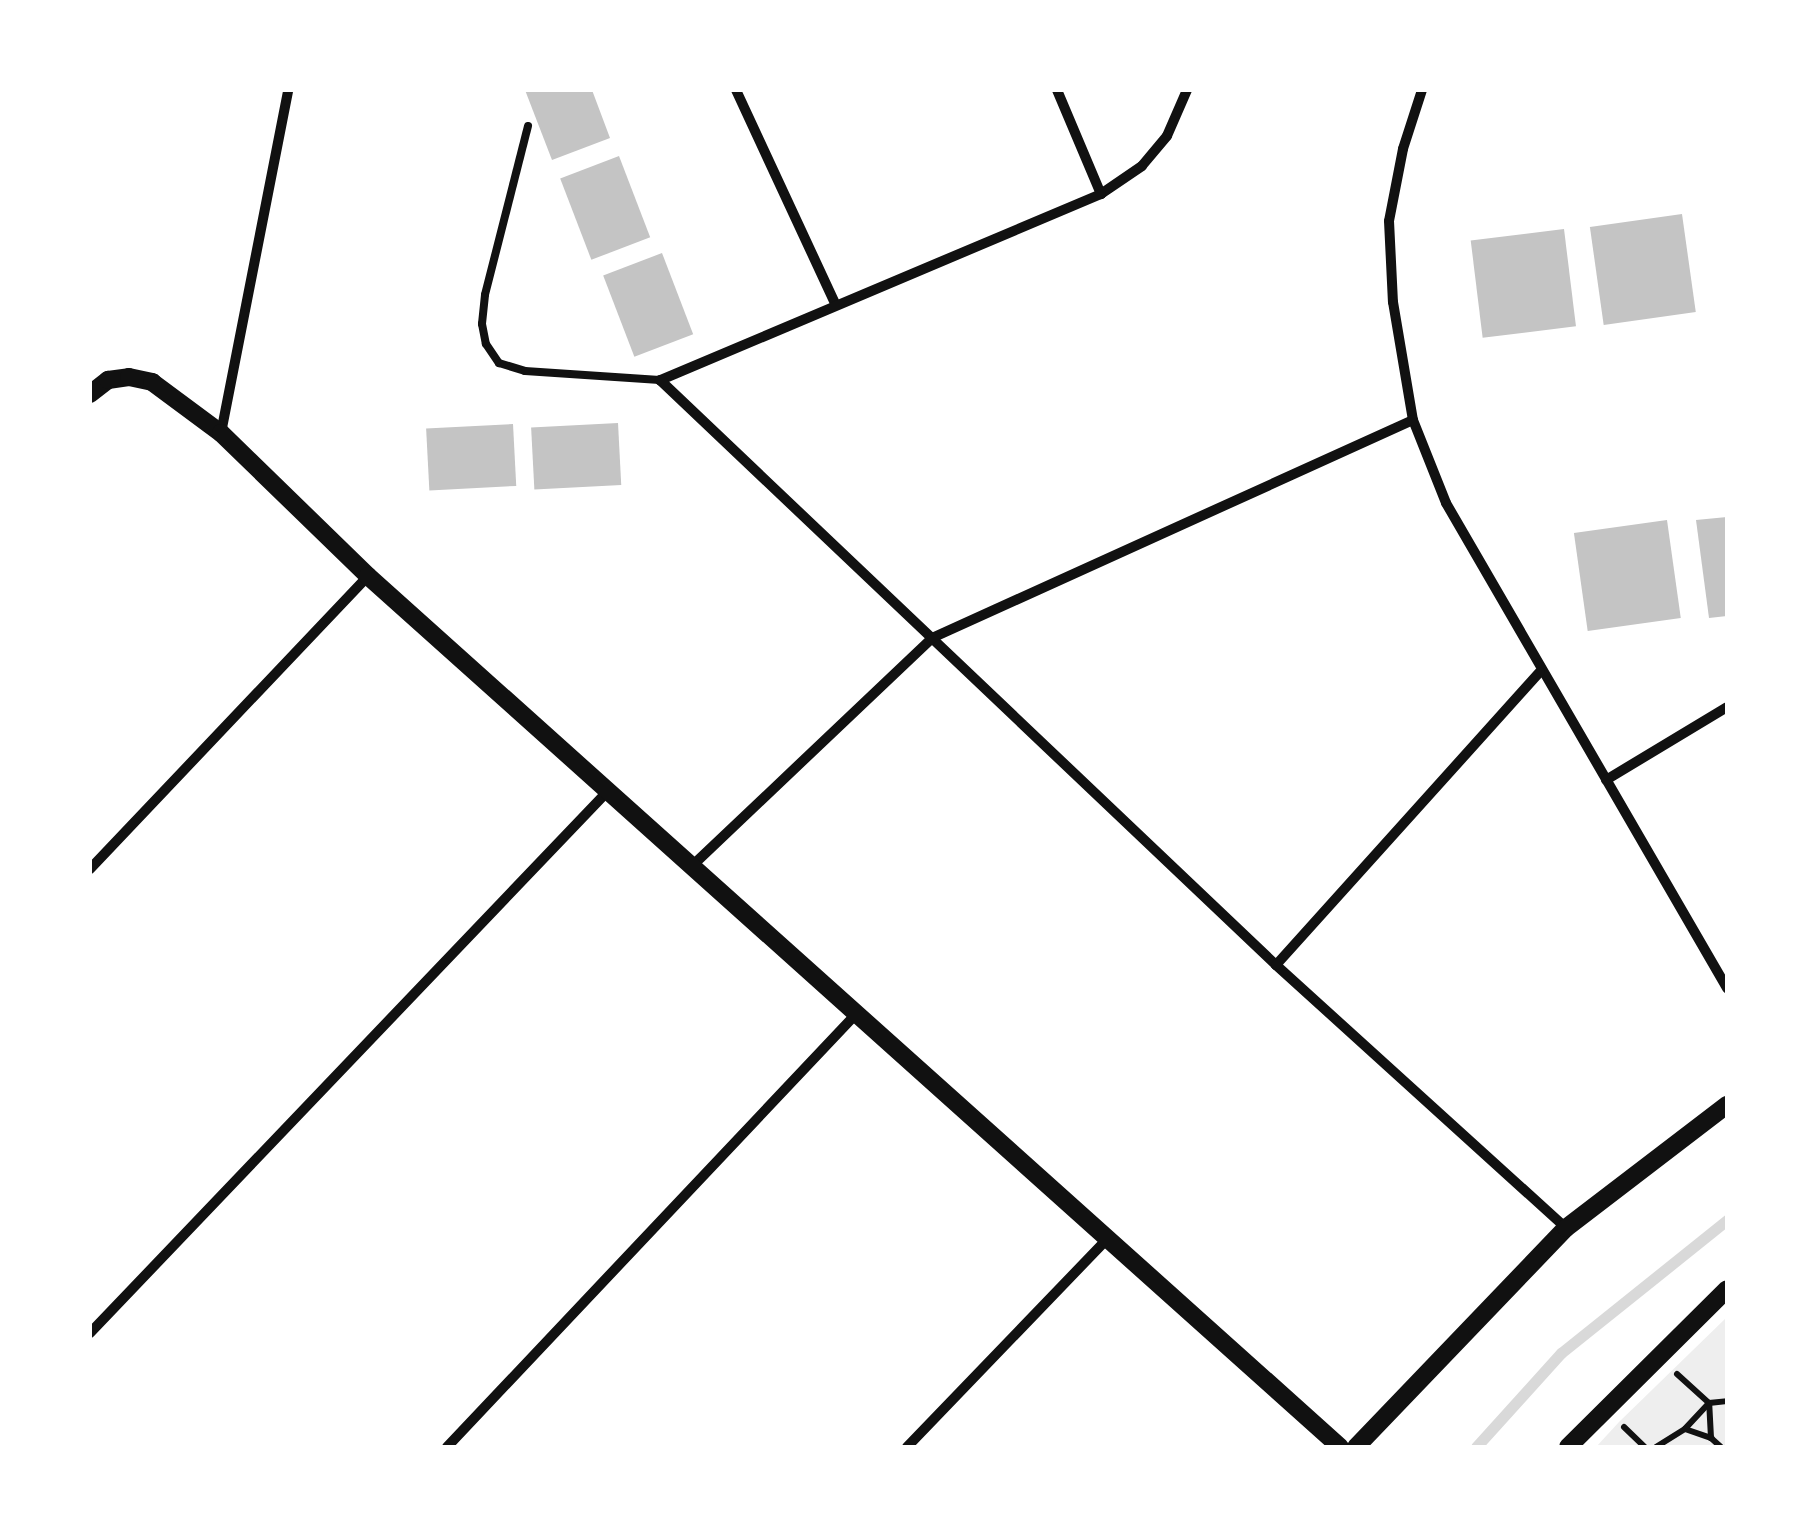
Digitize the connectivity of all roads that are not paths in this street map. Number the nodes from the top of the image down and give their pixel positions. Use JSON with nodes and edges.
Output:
{"nodes":[{"id":1,"x":288,"y":90,"type":"edge"},
{"id":2,"x":736,"y":90,"type":"edge"},
{"id":3,"x":1057,"y":90,"type":"edge"},
{"id":4,"x":1187,"y":90,"type":"edge"},
{"id":5,"x":1422,"y":90,"type":"edge"},
{"id":6,"x":528,"y":126,"type":"dead end"},
{"id":7,"x":1100,"y":194,"type":"junction"},
{"id":8,"x":835,"y":303,"type":"junction"},
{"id":9,"x":660,"y":380,"type":"junction"},
{"id":10,"x":90,"y":394,"type":"edge"},
{"id":11,"x":1413,"y":420,"type":"junction"},
{"id":12,"x":221,"y":433,"type":"junction"},
{"id":13,"x":368,"y":576,"type":"junction"},
{"id":14,"x":932,"y":638,"type":"junction"},
{"id":15,"x":1540,"y":672,"type":"junction"},
{"id":16,"x":1727,"y":707,"type":"edge"},
{"id":17,"x":1606,"y":780,"type":"junction"},
{"id":18,"x":609,"y":790,"type":"junction"},
{"id":19,"x":692,"y":865,"type":"junction"},
{"id":20,"x":90,"y":869,"type":"edge"},
{"id":21,"x":1276,"y":965,"type":"junction"},
{"id":22,"x":1727,"y":988,"type":"edge"},
{"id":23,"x":858,"y":1012,"type":"junction"},
{"id":24,"x":1727,"y":1105,"type":"edge"},
{"id":25,"x":1566,"y":1228,"type":"junction"},
{"id":26,"x":1106,"y":1239,"type":"junction"},
{"id":27,"x":1727,"y":1289,"type":"edge"},
{"id":28,"x":90,"y":1333,"type":"edge"},
{"id":29,"x":447,"y":1447,"type":"edge"},
{"id":30,"x":907,"y":1447,"type":"edge"},
{"id":31,"x":1340,"y":1447,"type":"edge"},
{"id":32,"x":1356,"y":1447,"type":"edge"},
{"id":33,"x":1568,"y":1447,"type":"edge"}],
"edges":[{"from":1,"to":12,"type":"street"},
{"from":2,"to":8,"type":"street"},
{"from":3,"to":7,"type":"street"},
{"from":4,"to":7,"type":"street"},
{"from":5,"to":11,"type":"street"},
{"from":6,"to":9,"type":"lane"},
{"from":7,"to":8,"type":"street"},
{"from":8,"to":9,"type":"street"},
{"from":9,"to":14,"type":"street"},
{"from":10,"to":12,"type":"street"},
{"from":11,"to":14,"type":"street"},
{"from":11,"to":15,"type":"street"},
{"from":12,"to":13,"type":"street"},
{"from":13,"to":18,"type":"street"},
{"from":13,"to":20,"type":"street"},
{"from":14,"to":19,"type":"street"},
{"from":14,"to":21,"type":"street"},
{"from":15,"to":17,"type":"street"},
{"from":15,"to":21,"type":"street"},
{"from":16,"to":17,"type":"street"},
{"from":17,"to":22,"type":"street"},
{"from":18,"to":19,"type":"street"},
{"from":18,"to":28,"type":"street"},
{"from":19,"to":23,"type":"street"},
{"from":21,"to":25,"type":"street"},
{"from":23,"to":26,"type":"street"},
{"from":23,"to":29,"type":"street"},
{"from":24,"to":25,"type":"street"},
{"from":25,"to":32,"type":"street"},
{"from":26,"to":30,"type":"street"},
{"from":26,"to":31,"type":"street"},
{"from":27,"to":33,"type":"street"}]}
